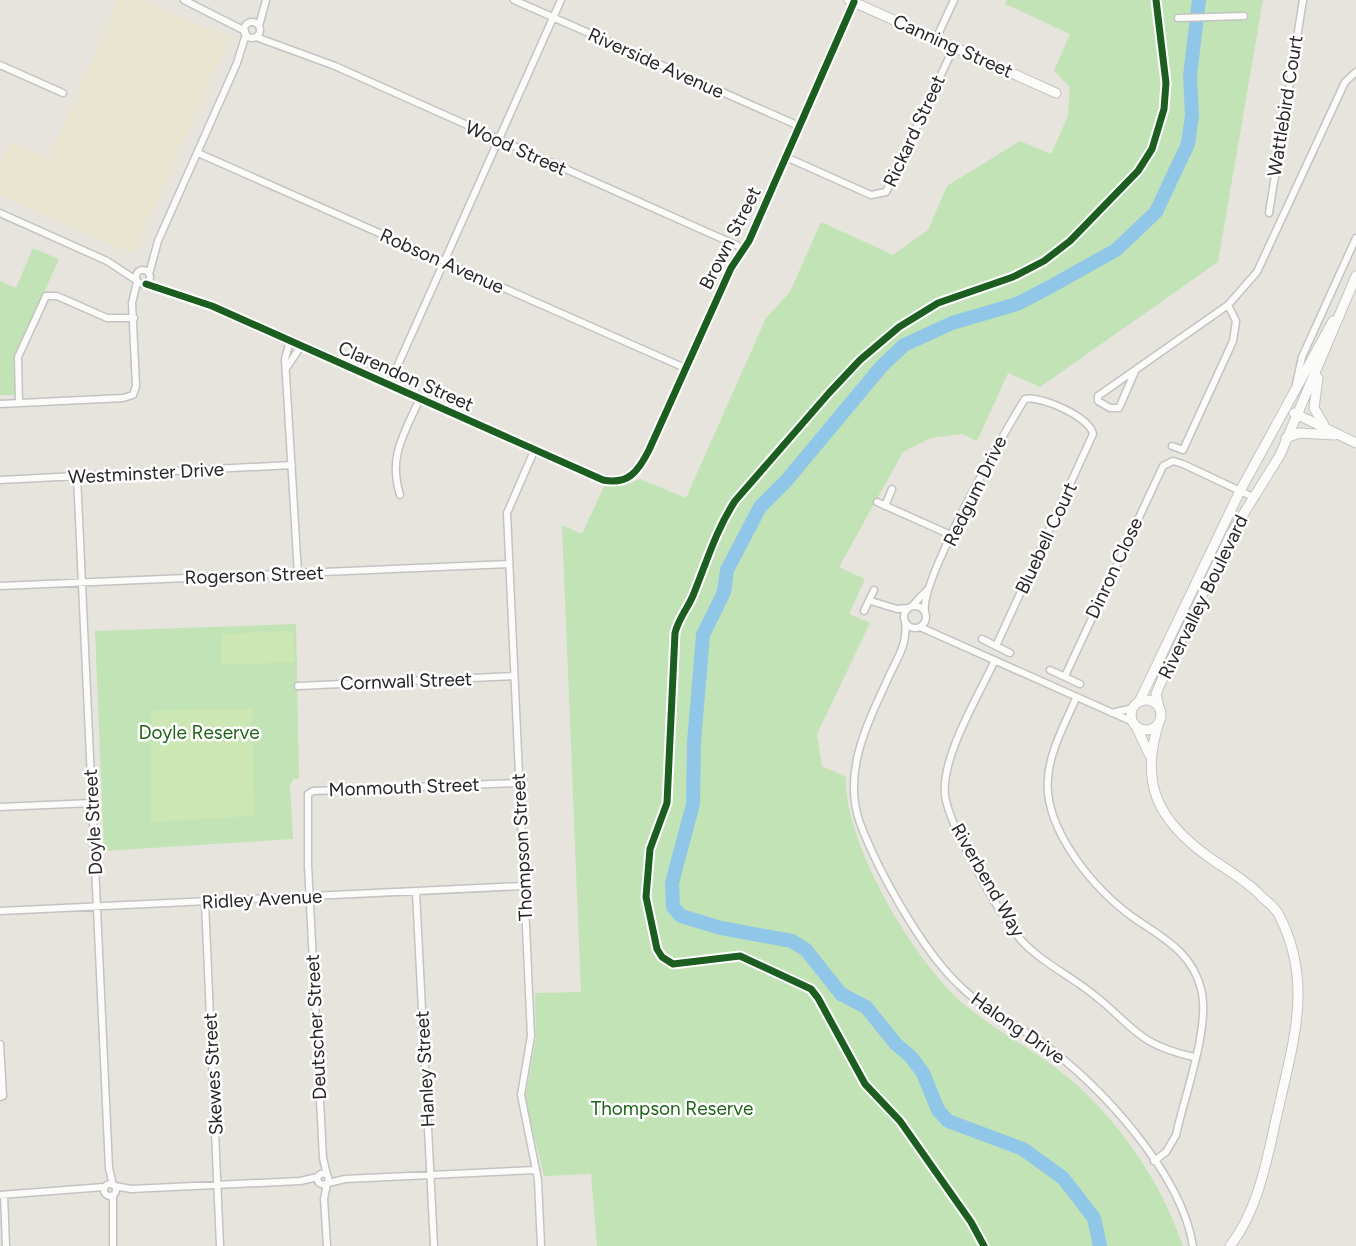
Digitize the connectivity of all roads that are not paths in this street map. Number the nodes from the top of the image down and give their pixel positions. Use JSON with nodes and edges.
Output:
{"nodes":[{"id":1,"x":184,"y":0,"type":"edge"},
{"id":2,"x":514,"y":0,"type":"edge"},
{"id":3,"x":561,"y":0,"type":"edge"},
{"id":4,"x":954,"y":0,"type":"edge"},
{"id":5,"x":1303,"y":0,"type":"edge"},
{"id":6,"x":265,"y":1,"type":"edge"},
{"id":7,"x":851,"y":1,"type":"edge"},
{"id":8,"x":1244,"y":16,"type":"dead end"},
{"id":9,"x":553,"y":18,"type":"junction"},
{"id":10,"x":1178,"y":18,"type":"dead end"},
{"id":11,"x":247,"y":28,"type":"junction"},
{"id":12,"x":259,"y":28,"type":"junction"},
{"id":13,"x":255,"y":37,"type":"junction"},
{"id":14,"x":936,"y":38,"type":"junction"},
{"id":15,"x":287,"y":46,"type":"junction"},
{"id":16,"x":954,"y":47,"type":"junction"},
{"id":17,"x":237,"y":64,"type":"junction"},
{"id":18,"x":0,"y":65,"type":"edge"},
{"id":19,"x":1356,"y":72,"type":"edge"},
{"id":20,"x":63,"y":93,"type":"dead end"},
{"id":21,"x":1056,"y":93,"type":"dead end"},
{"id":22,"x":799,"y":126,"type":"junction"},
{"id":23,"x":498,"y":140,"type":"junction"},
{"id":24,"x":198,"y":153,"type":"junction"},
{"id":25,"x":786,"y":157,"type":"junction"},
{"id":26,"x":0,"y":213,"type":"edge"},
{"id":27,"x":1269,"y":213,"type":"dead end"},
{"id":28,"x":1356,"y":238,"type":"edge"},
{"id":29,"x":159,"y":242,"type":"junction"},
{"id":30,"x":745,"y":249,"type":"junction"},
{"id":31,"x":107,"y":261,"type":"junction"},
{"id":32,"x":445,"y":262,"type":"junction"},
{"id":33,"x":140,"y":271,"type":"junction"},
{"id":34,"x":149,"y":276,"type":"junction"},
{"id":35,"x":1356,"y":276,"type":"edge"},
{"id":36,"x":140,"y":283,"type":"junction"},
{"id":37,"x":177,"y":292,"type":"junction"},
{"id":38,"x":1228,"y":305,"type":"junction"},
{"id":39,"x":1343,"y":305,"type":"junction"},
{"id":40,"x":134,"y":318,"type":"junction"},
{"id":41,"x":1331,"y":340,"type":"junction"},
{"id":42,"x":290,"y":341,"type":"junction"},
{"id":43,"x":301,"y":346,"type":"junction"},
{"id":44,"x":287,"y":367,"type":"junction"},
{"id":45,"x":685,"y":368,"type":"junction"},
{"id":46,"x":1136,"y":369,"type":"junction"},
{"id":47,"x":389,"y":386,"type":"junction"},
{"id":48,"x":1294,"y":392,"type":"junction"},
{"id":49,"x":1029,"y":398,"type":"joint"},
{"id":50,"x":419,"y":400,"type":"junction"},
{"id":51,"x":19,"y":403,"type":"junction"},
{"id":52,"x":0,"y":404,"type":"edge"},
{"id":53,"x":1286,"y":409,"type":"junction"},
{"id":54,"x":1298,"y":414,"type":"junction"},
{"id":55,"x":1324,"y":425,"type":"junction"},
{"id":56,"x":1340,"y":436,"type":"junction"},
{"id":57,"x":1286,"y":438,"type":"junction"},
{"id":58,"x":1356,"y":443,"type":"edge"},
{"id":59,"x":1172,"y":446,"type":"dead end"},
{"id":60,"x":534,"y":451,"type":"junction"},
{"id":61,"x":292,"y":465,"type":"junction"},
{"id":62,"x":77,"y":476,"type":"junction"},
{"id":63,"x":0,"y":480,"type":"edge"},
{"id":64,"x":624,"y":481,"type":"joint"},
{"id":65,"x":892,"y":489,"type":"dead end"},
{"id":66,"x":1240,"y":491,"type":"junction"},
{"id":67,"x":400,"y":495,"type":"dead end"},
{"id":68,"x":1255,"y":498,"type":"junction"},
{"id":69,"x":877,"y":502,"type":"dead end"},
{"id":70,"x":885,"y":506,"type":"junction"},
{"id":71,"x":953,"y":536,"type":"junction"},
{"id":72,"x":509,"y":564,"type":"junction"},
{"id":73,"x":298,"y":574,"type":"junction"},
{"id":74,"x":82,"y":582,"type":"junction"},
{"id":75,"x":0,"y":586,"type":"edge"},
{"id":76,"x":874,"y":590,"type":"dead end"},
{"id":77,"x":927,"y":590,"type":"junction"},
{"id":78,"x":871,"y":601,"type":"junction"},
{"id":79,"x":882,"y":605,"type":"junction"},
{"id":80,"x":911,"y":607,"type":"junction"},
{"id":81,"x":863,"y":611,"type":"dead end"},
{"id":82,"x":926,"y":614,"type":"junction"},
{"id":83,"x":905,"y":621,"type":"junction"},
{"id":84,"x":919,"y":628,"type":"junction"},
{"id":85,"x":943,"y":636,"type":"junction"},
{"id":86,"x":982,"y":639,"type":"dead end"},
{"id":87,"x":996,"y":646,"type":"junction"},
{"id":88,"x":902,"y":648,"type":"junction"},
{"id":89,"x":1010,"y":653,"type":"dead end"},
{"id":90,"x":994,"y":662,"type":"junction"},
{"id":91,"x":1050,"y":670,"type":"dead end"},
{"id":92,"x":514,"y":676,"type":"junction"},
{"id":93,"x":1065,"y":676,"type":"junction"},
{"id":94,"x":1080,"y":684,"type":"dead end"},
{"id":95,"x":298,"y":685,"type":"dead end"},
{"id":96,"x":1076,"y":698,"type":"junction"},
{"id":97,"x":1136,"y":705,"type":"junction"},
{"id":98,"x":1159,"y":708,"type":"junction"},
{"id":99,"x":1110,"y":713,"type":"junction"},
{"id":100,"x":1160,"y":722,"type":"junction"},
{"id":101,"x":1135,"y":724,"type":"junction"},
{"id":102,"x":1150,"y":756,"type":"junction"},
{"id":103,"x":519,"y":783,"type":"junction"},
{"id":104,"x":92,"y":803,"type":"junction"},
{"id":105,"x":0,"y":807,"type":"edge"},
{"id":106,"x":523,"y":886,"type":"junction"},
{"id":107,"x":416,"y":892,"type":"junction"},
{"id":108,"x":310,"y":896,"type":"junction"},
{"id":109,"x":205,"y":902,"type":"junction"},
{"id":110,"x":97,"y":906,"type":"junction"},
{"id":111,"x":0,"y":911,"type":"edge"},
{"id":112,"x":0,"y":1044,"type":"edge"},
{"id":113,"x":1194,"y":1057,"type":"junction"},
{"id":114,"x":0,"y":1097,"type":"edge"},
{"id":115,"x":1154,"y":1161,"type":"junction"},
{"id":116,"x":536,"y":1170,"type":"junction"},
{"id":117,"x":431,"y":1174,"type":"junction"},
{"id":118,"x":323,"y":1180,"type":"junction"},
{"id":119,"x":218,"y":1184,"type":"junction"},
{"id":120,"x":110,"y":1190,"type":"junction"},
{"id":121,"x":2,"y":1195,"type":"edge"},
{"id":122,"x":1244,"y":1226,"type":"junction"},
{"id":123,"x":1194,"y":1244,"type":"edge"},
{"id":124,"x":6,"y":1246,"type":"edge"},
{"id":125,"x":113,"y":1246,"type":"edge"},
{"id":126,"x":220,"y":1246,"type":"edge"},
{"id":127,"x":327,"y":1246,"type":"edge"},
{"id":128,"x":434,"y":1246,"type":"edge"},
{"id":129,"x":541,"y":1246,"type":"edge"},
{"id":130,"x":1230,"y":1246,"type":"edge"},
{"id":131,"x":1241,"y":1246,"type":"edge"}],
"edges":[{"from":1,"to":11,"type":"street"},
{"from":2,"to":9,"type":"street","name":"Riverside Avenue"},
{"from":3,"to":9,"type":"street"},
{"from":4,"to":14,"type":"street"},
{"from":5,"to":27,"type":"street","name":"Wattlebird Court"},
{"from":6,"to":11,"type":"street"},
{"from":6,"to":12,"type":"street"},
{"from":7,"to":14,"type":"street","name":"Canning Street"},
{"from":7,"to":22,"type":"street","name":"Brown Street"},
{"from":8,"to":10,"type":"street"},
{"from":9,"to":22,"type":"street","name":"Riverside Avenue"},
{"from":9,"to":23,"type":"street"},
{"from":11,"to":12,"type":"street","name":"Wood Street"},
{"from":11,"to":13,"type":"street","name":"Wood Street"},
{"from":11,"to":17,"type":"street"},
{"from":12,"to":13,"type":"street"},
{"from":12,"to":15,"type":"street","name":"Wood Street"},
{"from":13,"to":15,"type":"street","name":"Wood Street"},
{"from":13,"to":17,"type":"street"},
{"from":14,"to":16,"type":"street","name":"Canning Street"},
{"from":15,"to":23,"type":"street","name":"Wood Street"},
{"from":16,"to":21,"type":"street","name":"Canning Street"},
{"from":16,"to":25,"type":"street","name":"Rickard Street"},
{"from":17,"to":24,"type":"street"},
{"from":18,"to":20,"type":"street"},
{"from":19,"to":38,"type":"street"},
{"from":22,"to":25,"type":"street","name":"Brown Street"},
{"from":23,"to":30,"type":"street","name":"Wood Street"},
{"from":23,"to":32,"type":"street"},
{"from":24,"to":29,"type":"street"},
{"from":24,"to":32,"type":"street","name":"Robson Avenue"},
{"from":25,"to":30,"type":"street","name":"Brown Street"},
{"from":26,"to":31,"type":"street","name":"Clarendon Street"},
{"from":28,"to":48,"type":"street"},
{"from":29,"to":33,"type":"street"},
{"from":29,"to":34,"type":"street"},
{"from":30,"to":45,"type":"street","name":"Brown Street"},
{"from":31,"to":33,"type":"street","name":"Clarendon Street"},
{"from":31,"to":36,"type":"street","name":"Clarendon Street"},
{"from":32,"to":45,"type":"street","name":"Robson Avenue"},
{"from":32,"to":47,"type":"street"},
{"from":33,"to":34,"type":"street","name":"Clarendon Street"},
{"from":33,"to":36,"type":"street"},
{"from":34,"to":36,"type":"street"},
{"from":34,"to":37,"type":"street","name":"Clarendon Street"},
{"from":35,"to":39,"type":"street"},
{"from":36,"to":37,"type":"street","name":"Clarendon Street"},
{"from":36,"to":40,"type":"street"},
{"from":37,"to":42,"type":"street","name":"Clarendon Street"},
{"from":38,"to":46,"type":"street"},
{"from":38,"to":59,"type":"street"},
{"from":39,"to":41,"type":"street"},
{"from":39,"to":48,"type":"street","name":"Rivervalley Boulevard"},
{"from":40,"to":51,"type":"street"},
{"from":40,"to":51,"type":"street"},
{"from":41,"to":54,"type":"street","name":"Rivervalley Boulevard"},
{"from":41,"to":55,"type":"street"},
{"from":42,"to":43,"type":"street","name":"Clarendon Street"},
{"from":42,"to":44,"type":"street"},
{"from":43,"to":44,"type":"street"},
{"from":43,"to":47,"type":"street","name":"Clarendon Street"},
{"from":44,"to":61,"type":"street"},
{"from":45,"to":64,"type":"street","name":"Brown Street"},
{"from":46,"to":46,"type":"street"},
{"from":47,"to":50,"type":"street","name":"Clarendon Street"},
{"from":48,"to":53,"type":"street","name":"Rivervalley Boulevard"},
{"from":49,"to":71,"type":"street","name":"Redgum Drive"},
{"from":49,"to":87,"type":"street","name":"Bluebell Court"},
{"from":50,"to":60,"type":"street","name":"Clarendon Street"},
{"from":50,"to":67,"type":"street"},
{"from":51,"to":52,"type":"street"},
{"from":53,"to":54,"type":"street"},
{"from":53,"to":66,"type":"street","name":"Rivervalley Boulevard"},
{"from":54,"to":55,"type":"street"},
{"from":54,"to":57,"type":"street","name":"Rivervalley Boulevard"},
{"from":55,"to":56,"type":"street"},
{"from":56,"to":57,"type":"street"},
{"from":56,"to":58,"type":"street"},
{"from":57,"to":68,"type":"street","name":"Rivervalley Boulevard"},
{"from":60,"to":64,"type":"street","name":"Clarendon Street"},
{"from":60,"to":72,"type":"street","name":"Thompson Street"},
{"from":61,"to":62,"type":"street","name":"Westminster Drive"},
{"from":61,"to":73,"type":"street"},
{"from":62,"to":63,"type":"street","name":"Westminster Drive"},
{"from":62,"to":74,"type":"street","name":"Doyle Street"},
{"from":65,"to":70,"type":"street"},
{"from":66,"to":68,"type":"street"},
{"from":66,"to":93,"type":"street","name":"Dinron Close"},
{"from":66,"to":97,"type":"street","name":"Rivervalley Boulevard"},
{"from":68,"to":98,"type":"street","name":"Rivervalley Boulevard"},
{"from":69,"to":70,"type":"street"},
{"from":70,"to":71,"type":"street"},
{"from":71,"to":77,"type":"street","name":"Redgum Drive"},
{"from":72,"to":73,"type":"street","name":"Rogerson Street"},
{"from":72,"to":92,"type":"street","name":"Thompson Street"},
{"from":73,"to":74,"type":"street","name":"Rogerson Street"},
{"from":74,"to":75,"type":"street","name":"Rogerson Street"},
{"from":74,"to":104,"type":"street","name":"Doyle Street"},
{"from":76,"to":78,"type":"street"},
{"from":77,"to":80,"type":"street","name":"Redgum Drive"},
{"from":77,"to":82,"type":"street","name":"Redgum Drive"},
{"from":78,"to":79,"type":"street"},
{"from":78,"to":81,"type":"street"},
{"from":79,"to":80,"type":"street"},
{"from":79,"to":83,"type":"street"},
{"from":80,"to":82,"type":"street"},
{"from":80,"to":83,"type":"street","name":"Redgum Drive"},
{"from":82,"to":84,"type":"street","name":"Halong Drive"},
{"from":82,"to":85,"type":"street"},
{"from":83,"to":84,"type":"street"},
{"from":83,"to":88,"type":"street","name":"Halong Drive"},
{"from":84,"to":85,"type":"street"},
{"from":84,"to":88,"type":"street","name":"Halong Drive"},
{"from":85,"to":90,"type":"street"},
{"from":86,"to":87,"type":"street"},
{"from":87,"to":89,"type":"street"},
{"from":88,"to":115,"type":"street","name":"Halong Drive"},
{"from":90,"to":96,"type":"street"},
{"from":90,"to":113,"type":"street","name":"Riverbend Way"},
{"from":91,"to":93,"type":"street"},
{"from":92,"to":95,"type":"street","name":"Cornwall Street"},
{"from":92,"to":103,"type":"street","name":"Thompson Street"},
{"from":93,"to":94,"type":"street"},
{"from":96,"to":99,"type":"street"},
{"from":96,"to":113,"type":"street"},
{"from":97,"to":98,"type":"street"},
{"from":97,"to":99,"type":"street"},
{"from":97,"to":101,"type":"street"},
{"from":98,"to":100,"type":"street"},
{"from":99,"to":101,"type":"street"},
{"from":100,"to":101,"type":"street"},
{"from":100,"to":102,"type":"street"},
{"from":101,"to":102,"type":"street"},
{"from":102,"to":122,"type":"street"},
{"from":103,"to":106,"type":"street","name":"Thompson Street"},
{"from":103,"to":108,"type":"street","name":"Monmouth Street"},
{"from":104,"to":105,"type":"street"},
{"from":104,"to":110,"type":"street","name":"Doyle Street"},
{"from":106,"to":107,"type":"street","name":"Ridley Avenue"},
{"from":106,"to":116,"type":"street","name":"Thompson Street"},
{"from":107,"to":108,"type":"street","name":"Ridley Avenue"},
{"from":107,"to":117,"type":"street","name":"Hanley Street"},
{"from":108,"to":109,"type":"street","name":"Ridley Avenue"},
{"from":108,"to":118,"type":"street","name":"Deutscher Street"},
{"from":109,"to":110,"type":"street","name":"Ridley Avenue"},
{"from":109,"to":119,"type":"street","name":"Skewes Street"},
{"from":110,"to":111,"type":"street","name":"Ridley Avenue"},
{"from":110,"to":120,"type":"street","name":"Doyle Street"},
{"from":112,"to":114,"type":"street"},
{"from":113,"to":115,"type":"street"},
{"from":115,"to":123,"type":"street","name":"Halong Drive"},
{"from":116,"to":117,"type":"street"},
{"from":116,"to":129,"type":"street","name":"Thompson Street"},
{"from":117,"to":118,"type":"street"},
{"from":117,"to":128,"type":"street","name":"Hanley Street"},
{"from":118,"to":119,"type":"street"},
{"from":118,"to":127,"type":"street","name":"Deutscher Street"},
{"from":119,"to":120,"type":"street"},
{"from":119,"to":126,"type":"street","name":"Skewes Street"},
{"from":120,"to":121,"type":"street"},
{"from":120,"to":125,"type":"street","name":"Doyle Street"},
{"from":121,"to":124,"type":"street"},
{"from":122,"to":130,"type":"street"},
{"from":122,"to":131,"type":"street"}]}
